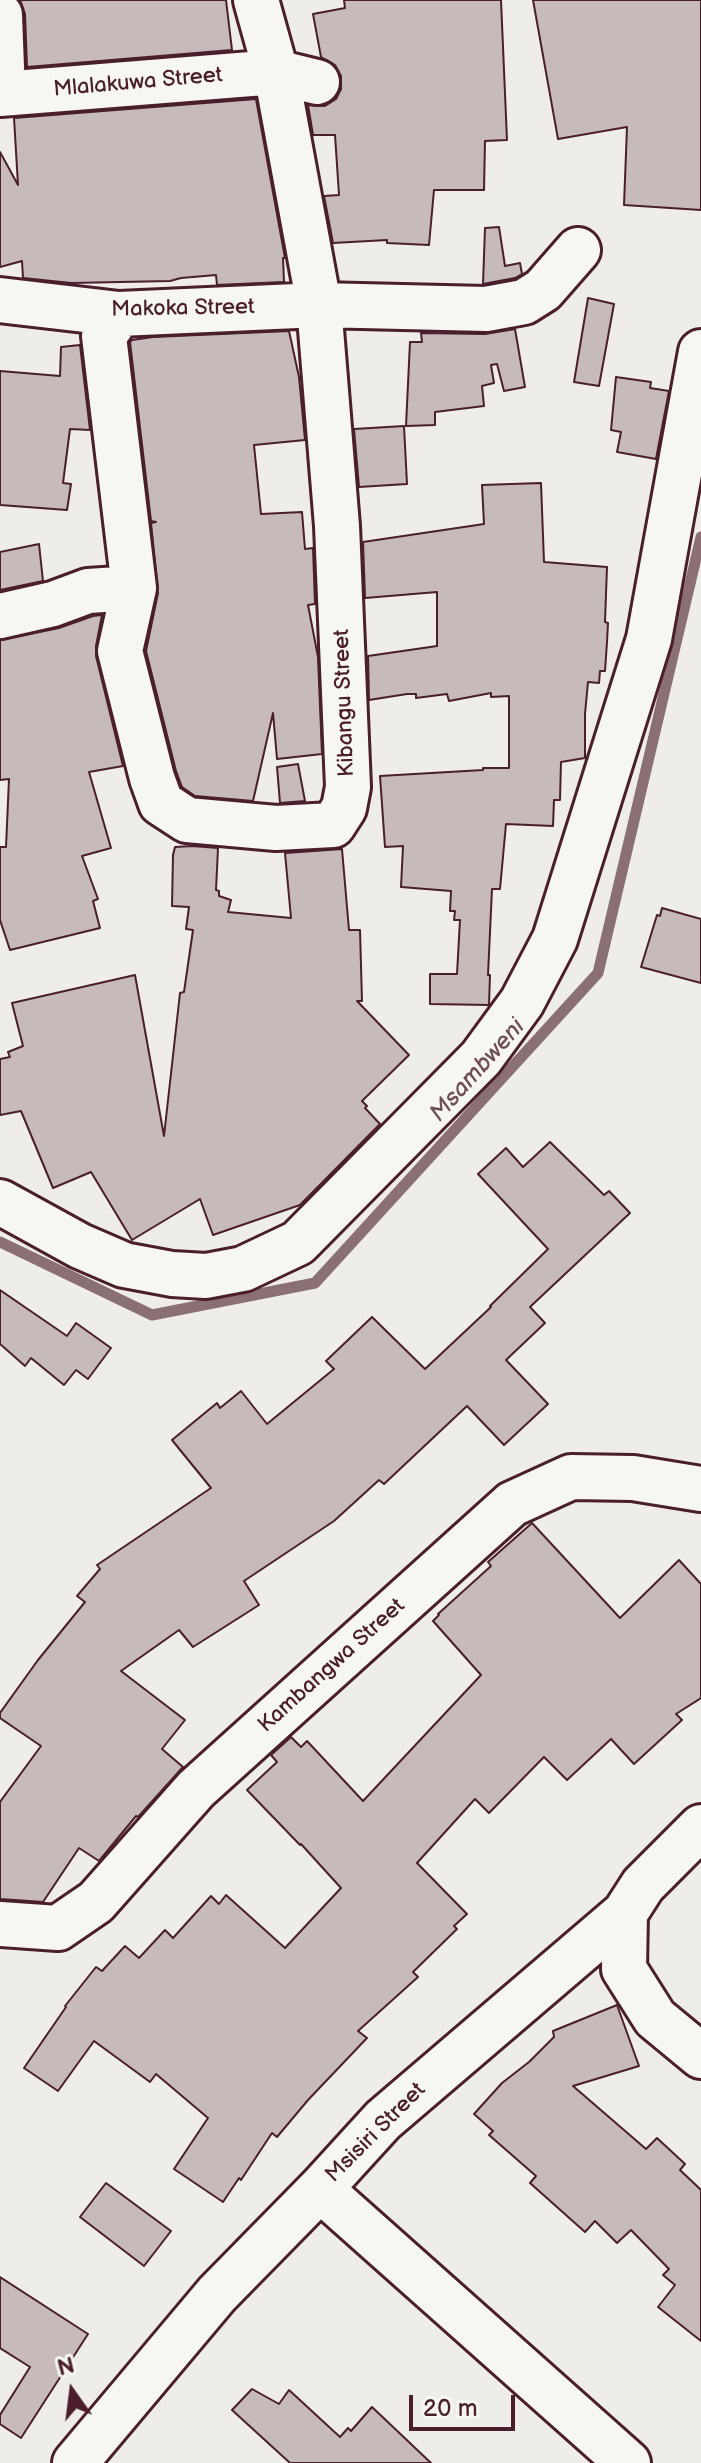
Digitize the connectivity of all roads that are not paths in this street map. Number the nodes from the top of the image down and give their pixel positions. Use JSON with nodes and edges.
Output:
{"nodes":[{"id":1,"x":1,"y":0,"type":"edge"},
{"id":2,"x":256,"y":0,"type":"edge"},
{"id":3,"x":0,"y":13,"type":"edge"},
{"id":4,"x":296,"y":77,"type":"junction"},
{"id":5,"x":2,"y":94,"type":"edge"},
{"id":6,"x":578,"y":250,"type":"dead end"},
{"id":7,"x":0,"y":300,"type":"edge"},
{"id":8,"x":319,"y":305,"type":"junction"},
{"id":9,"x":119,"y":314,"type":"junction"},
{"id":10,"x":701,"y":352,"type":"edge"},
{"id":11,"x":134,"y":588,"type":"junction"},
{"id":12,"x":0,"y":616,"type":"edge"},
{"id":13,"x":0,"y":1202,"type":"edge"},
{"id":14,"x":701,"y":1489,"type":"edge"},
{"id":15,"x":701,"y":1827,"type":"edge"},
{"id":16,"x":625,"y":1913,"type":"junction"},
{"id":17,"x":0,"y":1924,"type":"edge"},
{"id":18,"x":701,"y":2056,"type":"edge"},
{"id":19,"x":320,"y":2189,"type":"junction"},
{"id":20,"x":75,"y":2463,"type":"edge"},
{"id":21,"x":628,"y":2463,"type":"edge"}],
"edges":[{"from":1,"to":3,"type":"street"},
{"from":2,"to":4,"type":"street","name":"Kibangu Street"},
{"from":3,"to":5,"type":"street"},
{"from":4,"to":5,"type":"street","name":"Mlalakuwa Street"},
{"from":4,"to":8,"type":"street","name":"Kibangu Street"},
{"from":6,"to":8,"type":"street","name":"Makoka Street"},
{"from":7,"to":9,"type":"street","name":"Makoka Street"},
{"from":8,"to":9,"type":"street","name":"Makoka Street"},
{"from":8,"to":11,"type":"street","name":"Kibangu Street"},
{"from":9,"to":11,"type":"street","name":"Kibangu Street"},
{"from":10,"to":13,"type":"street"},
{"from":11,"to":12,"type":"street"},
{"from":14,"to":17,"type":"street","name":"Kambangwa Street"},
{"from":15,"to":16,"type":"street","name":"Msisiri Street"},
{"from":16,"to":18,"type":"street"},
{"from":16,"to":19,"type":"street","name":"Msisiri Street"},
{"from":19,"to":20,"type":"street","name":"Msisiri Street"},
{"from":19,"to":21,"type":"street"}]}
